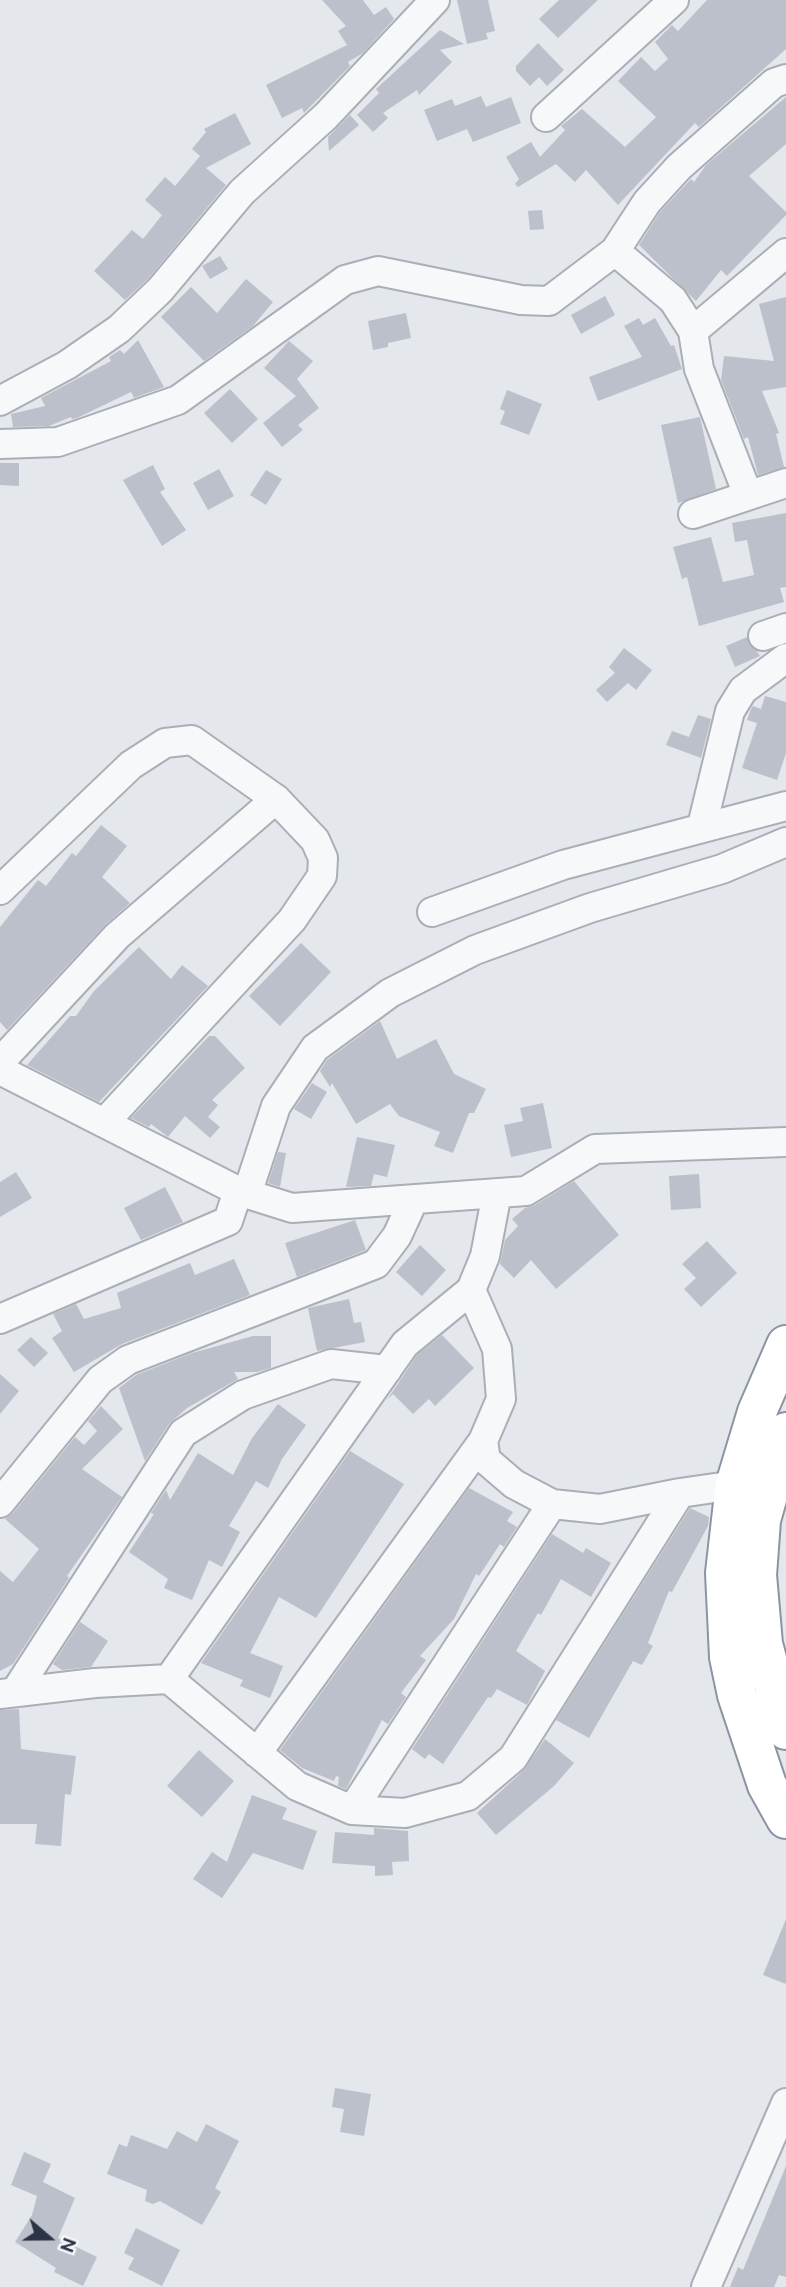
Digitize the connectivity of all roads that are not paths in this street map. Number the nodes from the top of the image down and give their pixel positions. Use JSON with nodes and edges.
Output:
{"nodes":[{"id":1,"x":435,"y":0,"type":"edge"},
{"id":2,"x":674,"y":0,"type":"edge"},
{"id":3,"x":786,"y":79,"type":"edge"},
{"id":4,"x":546,"y":117,"type":"dead end"},
{"id":5,"x":615,"y":251,"type":"junction"},
{"id":6,"x":786,"y":255,"type":"edge"},
{"id":7,"x":693,"y":331,"type":"junction"},
{"id":8,"x":0,"y":401,"type":"edge"},
{"id":9,"x":0,"y":444,"type":"edge"},
{"id":10,"x":786,"y":483,"type":"edge"},
{"id":11,"x":748,"y":495,"type":"junction"},
{"id":12,"x":693,"y":514,"type":"dead end"},
{"id":13,"x":786,"y":658,"type":"edge"},
{"id":14,"x":276,"y":799,"type":"junction"},
{"id":15,"x":786,"y":806,"type":"edge"},
{"id":16,"x":702,"y":826,"type":"junction"},
{"id":17,"x":786,"y":842,"type":"edge"},
{"id":18,"x":0,"y":890,"type":"edge"},
{"id":19,"x":432,"y":912,"type":"dead end"},
{"id":20,"x":0,"y":1062,"type":"edge"},
{"id":21,"x":0,"y":1070,"type":"edge"},
{"id":22,"x":104,"y":1123,"type":"junction"},
{"id":23,"x":786,"y":1142,"type":"edge"},
{"id":24,"x":242,"y":1192,"type":"junction"},
{"id":25,"x":497,"y":1193,"type":"junction"},
{"id":26,"x":414,"y":1199,"type":"junction"},
{"id":27,"x":471,"y":1290,"type":"junction"},
{"id":28,"x":0,"y":1319,"type":"edge"},
{"id":29,"x":786,"y":1345,"type":"edge"},
{"id":30,"x":387,"y":1370,"type":"junction"},
{"id":31,"x":786,"y":1432,"type":"edge"},
{"id":32,"x":483,"y":1441,"type":"junction"},
{"id":33,"x":31,"y":1465,"type":"junction"},
{"id":34,"x":0,"y":1476,"type":"edge"},
{"id":35,"x":735,"y":1485,"type":"junction"},
{"id":36,"x":680,"y":1493,"type":"junction"},
{"id":37,"x":0,"y":1503,"type":"edge"},
{"id":38,"x":552,"y":1504,"type":"junction"},
{"id":39,"x":169,"y":1679,"type":"junction"},
{"id":40,"x":7,"y":1693,"type":"edge"},
{"id":41,"x":786,"y":1730,"type":"edge"},
{"id":42,"x":257,"y":1753,"type":"junction"},
{"id":43,"x":352,"y":1810,"type":"junction"},
{"id":44,"x":786,"y":1819,"type":"edge"},
{"id":45,"x":786,"y":2103,"type":"edge"},
{"id":46,"x":706,"y":2287,"type":"edge"}],
"edges":[{"from":1,"to":8,"type":"street"},
{"from":2,"to":4,"type":"street"},
{"from":3,"to":5,"type":"street"},
{"from":5,"to":7,"type":"street"},
{"from":5,"to":9,"type":"street"},
{"from":6,"to":7,"type":"street"},
{"from":7,"to":11,"type":"street"},
{"from":10,"to":11,"type":"street"},
{"from":11,"to":12,"type":"street"},
{"from":13,"to":16,"type":"street"},
{"from":14,"to":18,"type":"street"},
{"from":14,"to":20,"type":"street"},
{"from":14,"to":22,"type":"street"},
{"from":15,"to":16,"type":"street"},
{"from":16,"to":19,"type":"street"},
{"from":17,"to":24,"type":"street"},
{"from":21,"to":22,"type":"street"},
{"from":22,"to":24,"type":"street"},
{"from":23,"to":25,"type":"street"},
{"from":24,"to":26,"type":"street"},
{"from":24,"to":28,"type":"street"},
{"from":25,"to":26,"type":"street"},
{"from":25,"to":27,"type":"street"},
{"from":26,"to":33,"type":"street"},
{"from":27,"to":30,"type":"street"},
{"from":27,"to":32,"type":"street"},
{"from":29,"to":35,"type":"highway"},
{"from":30,"to":39,"type":"street"},
{"from":30,"to":40,"type":"street"},
{"from":31,"to":41,"type":"highway"},
{"from":32,"to":38,"type":"street"},
{"from":32,"to":42,"type":"street"},
{"from":33,"to":34,"type":"street"},
{"from":33,"to":37,"type":"street"},
{"from":35,"to":36,"type":"street"},
{"from":35,"to":44,"type":"highway"},
{"from":36,"to":38,"type":"street"},
{"from":36,"to":43,"type":"street"},
{"from":38,"to":43,"type":"street"},
{"from":39,"to":40,"type":"street"},
{"from":39,"to":42,"type":"street"},
{"from":42,"to":43,"type":"street"},
{"from":45,"to":46,"type":"street"}]}
